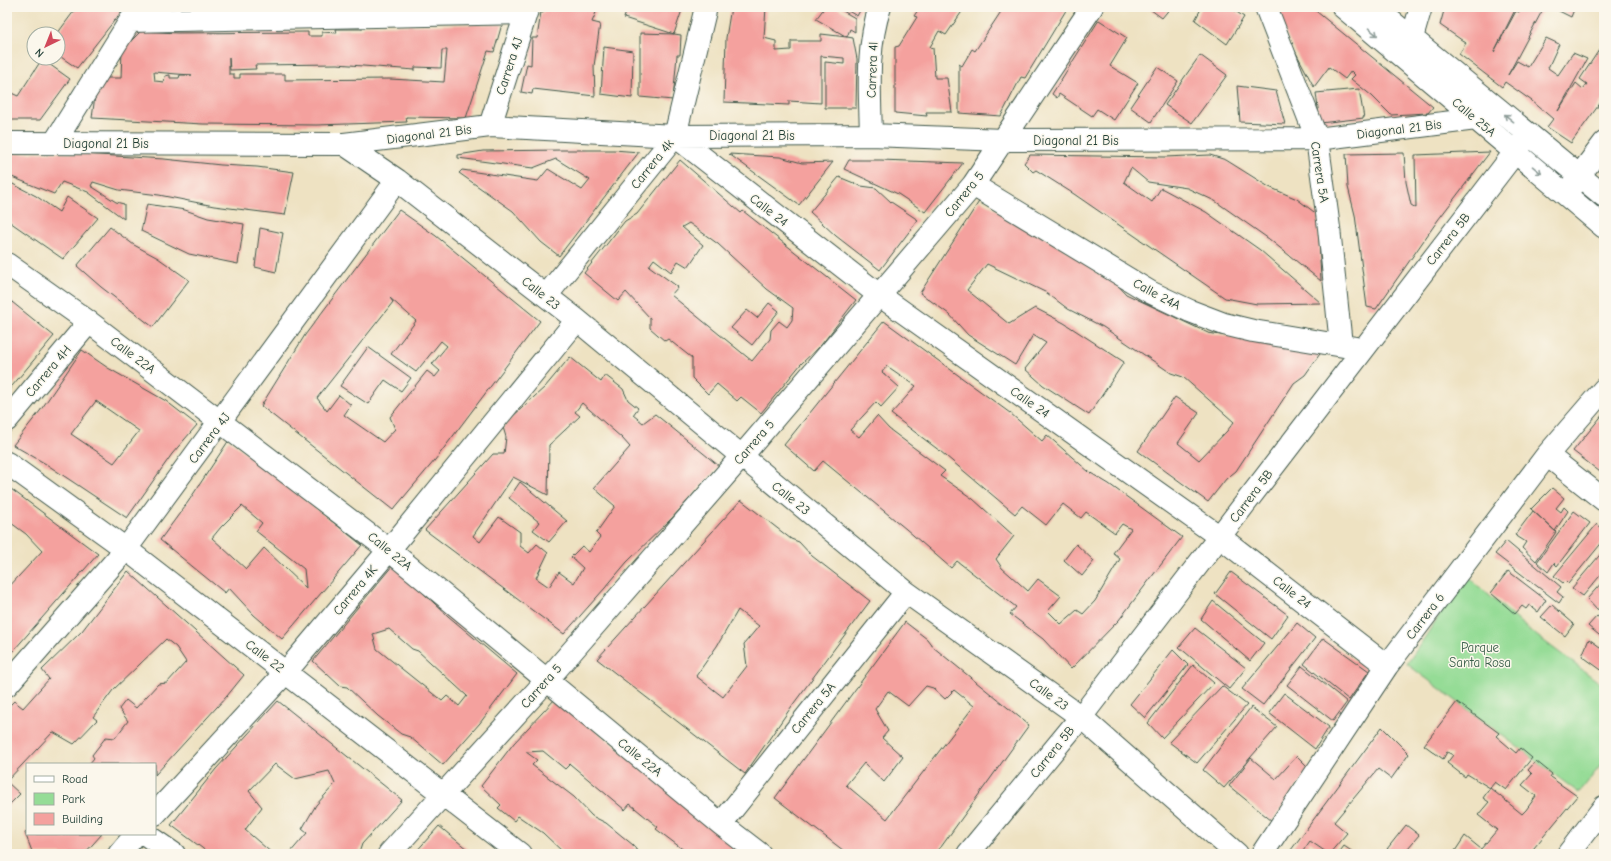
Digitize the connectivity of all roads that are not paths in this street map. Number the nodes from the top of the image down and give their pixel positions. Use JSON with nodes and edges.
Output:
{"nodes":[{"id":1,"x":706,"y":7,"type":"edge"},
{"id":2,"x":880,"y":7,"type":"edge"},
{"id":3,"x":1092,"y":7,"type":"edge"},
{"id":4,"x":1266,"y":7,"type":"edge"},
{"id":5,"x":1343,"y":7,"type":"edge"},
{"id":6,"x":1374,"y":7,"type":"edge"},
{"id":7,"x":1421,"y":7,"type":"edge"},
{"id":8,"x":527,"y":10,"type":"edge"},
{"id":9,"x":136,"y":14,"type":"edge"},
{"id":10,"x":1407,"y":48,"type":"junction"},
{"id":11,"x":1488,"y":101,"type":"junction"},
{"id":12,"x":1476,"y":119,"type":"junction"},
{"id":13,"x":490,"y":126,"type":"junction"},
{"id":14,"x":871,"y":134,"type":"junction"},
{"id":15,"x":1528,"y":134,"type":"junction"},
{"id":16,"x":674,"y":136,"type":"junction"},
{"id":17,"x":1317,"y":139,"type":"junction"},
{"id":18,"x":1004,"y":140,"type":"junction"},
{"id":19,"x":7,"y":142,"type":"edge"},
{"id":20,"x":54,"y":143,"type":"junction"},
{"id":21,"x":1604,"y":143,"type":"edge"},
{"id":22,"x":344,"y":144,"type":"junction"},
{"id":23,"x":1515,"y":152,"type":"junction"},
{"id":24,"x":1579,"y":176,"type":"junction"},
{"id":25,"x":397,"y":180,"type":"junction"},
{"id":26,"x":973,"y":185,"type":"junction"},
{"id":27,"x":1565,"y":194,"type":"junction"},
{"id":28,"x":1604,"y":196,"type":"edge"},
{"id":29,"x":1604,"y":227,"type":"edge"},
{"id":30,"x":7,"y":264,"type":"edge"},
{"id":31,"x":879,"y":295,"type":"junction"},
{"id":32,"x":546,"y":296,"type":"junction"},
{"id":33,"x":577,"y":320,"type":"junction"},
{"id":34,"x":89,"y":322,"type":"junction"},
{"id":35,"x":1341,"y":345,"type":"junction"},
{"id":36,"x":1362,"y":349,"type":"junction"},
{"id":37,"x":1604,"y":389,"type":"edge"},
{"id":38,"x":7,"y":420,"type":"edge"},
{"id":39,"x":221,"y":422,"type":"junction"},
{"id":40,"x":1547,"y":455,"type":"junction"},
{"id":41,"x":741,"y":457,"type":"junction"},
{"id":42,"x":7,"y":463,"type":"edge"},
{"id":43,"x":1604,"y":500,"type":"edge"},
{"id":44,"x":1220,"y":537,"type":"junction"},
{"id":45,"x":126,"y":549,"type":"junction"},
{"id":46,"x":389,"y":550,"type":"junction"},
{"id":47,"x":906,"y":592,"type":"junction"},
{"id":48,"x":1387,"y":666,"type":"junction"},
{"id":49,"x":286,"y":672,"type":"junction"},
{"id":50,"x":547,"y":680,"type":"junction"},
{"id":51,"x":7,"y":685,"type":"edge"},
{"id":52,"x":1080,"y":717,"type":"junction"},
{"id":53,"x":444,"y":794,"type":"junction"},
{"id":54,"x":1604,"y":807,"type":"edge"},
{"id":55,"x":156,"y":813,"type":"edge"},
{"id":56,"x":721,"y":824,"type":"junction"},
{"id":57,"x":135,"y":835,"type":"edge"},
{"id":58,"x":146,"y":835,"type":"edge"},
{"id":59,"x":119,"y":854,"type":"edge"},
{"id":60,"x":174,"y":854,"type":"edge"},
{"id":61,"x":389,"y":854,"type":"edge"},
{"id":62,"x":520,"y":854,"type":"edge"},
{"id":63,"x":760,"y":854,"type":"edge"},
{"id":64,"x":968,"y":854,"type":"edge"},
{"id":65,"x":1237,"y":854,"type":"edge"},
{"id":66,"x":1262,"y":854,"type":"edge"},
{"id":67,"x":1568,"y":854,"type":"edge"}],
"edges":[{"from":1,"to":16,"type":"street","name":"Carrera 4k"},
{"from":2,"to":14,"type":"street","name":"Carrera 4l"},
{"from":3,"to":18,"type":"street","name":"Carrera 5"},
{"from":4,"to":17,"type":"street","name":"Carrera 5A"},
{"from":5,"to":10,"type":"street","name":"Calle 25A","one_way":true},
{"from":6,"to":10,"type":"street","name":"Calle 25A"},
{"from":7,"to":10,"type":"street"},
{"from":8,"to":9,"type":"street"},
{"from":8,"to":13,"type":"street","name":"Carrera 4J"},
{"from":9,"to":20,"type":"street"},
{"from":10,"to":11,"type":"street","name":"Calle 25A"},
{"from":10,"to":12,"type":"street","name":"Calle 25A"},
{"from":11,"to":12,"type":"street"},
{"from":15,"to":11,"type":"street","name":"Calle 25A","one_way":true},
{"from":12,"to":17,"type":"street","name":"Diagonal 21 Bis"},
{"from":12,"to":23,"type":"street","name":"Calle 25A"},
{"from":13,"to":16,"type":"street","name":"Diagonal 21 Bis"},
{"from":13,"to":22,"type":"street","name":"Diagonal 21 Bis"},
{"from":14,"to":16,"type":"street","name":"Diagonal 21 Bis"},
{"from":14,"to":18,"type":"street","name":"Diagonal 21 Bis"},
{"from":15,"to":23,"type":"street","name":"Carrera 5B"},
{"from":15,"to":24,"type":"street","name":"Calle 25A"},
{"from":16,"to":31,"type":"street","name":"Calle 24"},
{"from":16,"to":32,"type":"street","name":"Carrera 4k"},
{"from":17,"to":18,"type":"street","name":"Diagonal 21 Bis"},
{"from":17,"to":35,"type":"street","name":"Carrera 5A"},
{"from":18,"to":26,"type":"street","name":"Carrera 5"},
{"from":19,"to":20,"type":"street","name":"Diagonal 21 Bis"},
{"from":20,"to":22,"type":"street","name":"Diagonal 21 Bis"},
{"from":21,"to":24,"type":"street"},
{"from":22,"to":25,"type":"street","name":"Calle 23"},
{"from":23,"to":27,"type":"street","name":"Calle 25A","one_way":true},
{"from":23,"to":36,"type":"street","name":"Carrera 5B"},
{"from":24,"to":27,"type":"street"},
{"from":24,"to":28,"type":"street","name":"Calle 25A"},
{"from":25,"to":32,"type":"street","name":"Calle 23"},
{"from":25,"to":39,"type":"street","name":"Carrera 4J"},
{"from":26,"to":31,"type":"street","name":"Carrera 5"},
{"from":26,"to":35,"type":"street","name":"Calle 24A"},
{"from":27,"to":29,"type":"street","name":"Calle 25A"},
{"from":30,"to":34,"type":"street","name":"Calle 22A"},
{"from":31,"to":41,"type":"street","name":"Carrera 5"},
{"from":31,"to":44,"type":"street","name":"Calle 24"},
{"from":32,"to":33,"type":"street","name":"Calle 23"},
{"from":33,"to":41,"type":"street","name":"Calle 23"},
{"from":33,"to":46,"type":"street","name":"Carrera 4K"},
{"from":34,"to":38,"type":"street","name":"Carrera 4H"},
{"from":34,"to":39,"type":"street","name":"Calle 22A"},
{"from":35,"to":36,"type":"street","name":"Calle 24A"},
{"from":36,"to":44,"type":"street","name":"Carrera 5B"},
{"from":37,"to":40,"type":"street","name":"Carrera 6"},
{"from":39,"to":45,"type":"street","name":"Carrera 4J"},
{"from":39,"to":46,"type":"street","name":"Calle 22A"},
{"from":40,"to":43,"type":"street"},
{"from":40,"to":48,"type":"street","name":"Carrera 6"},
{"from":41,"to":47,"type":"street","name":"Calle 23"},
{"from":41,"to":50,"type":"street","name":"Carrera 5"},
{"from":42,"to":45,"type":"street","name":"Calle 22"},
{"from":44,"to":48,"type":"street","name":"Calle 24"},
{"from":44,"to":52,"type":"street","name":"Carrera 5B"},
{"from":45,"to":49,"type":"street","name":"Calle 22"},
{"from":45,"to":51,"type":"street","name":"Carrera 4J"},
{"from":46,"to":49,"type":"street","name":"Carrera 4K"},
{"from":46,"to":50,"type":"street","name":"Calle 22A"},
{"from":47,"to":52,"type":"street","name":"Calle 23"},
{"from":47,"to":56,"type":"street","name":"Carrera 5A"},
{"from":48,"to":66,"type":"street","name":"Carrera 6"},
{"from":49,"to":53,"type":"street","name":"Calle 22"},
{"from":49,"to":55,"type":"street","name":"Carrera 4K"},
{"from":50,"to":53,"type":"street","name":"Carrera 5"},
{"from":50,"to":56,"type":"street","name":"Calle 22A"},
{"from":52,"to":64,"type":"street","name":"Carrera 5B"},
{"from":52,"to":65,"type":"street","name":"Calle 23"},
{"from":53,"to":61,"type":"street","name":"Carrera 5"},
{"from":53,"to":62,"type":"street","name":"Calle 22"},
{"from":54,"to":67,"type":"street"},
{"from":56,"to":63,"type":"street","name":"Calle 22A"},
{"from":57,"to":59,"type":"street"},
{"from":58,"to":60,"type":"street"}]}
